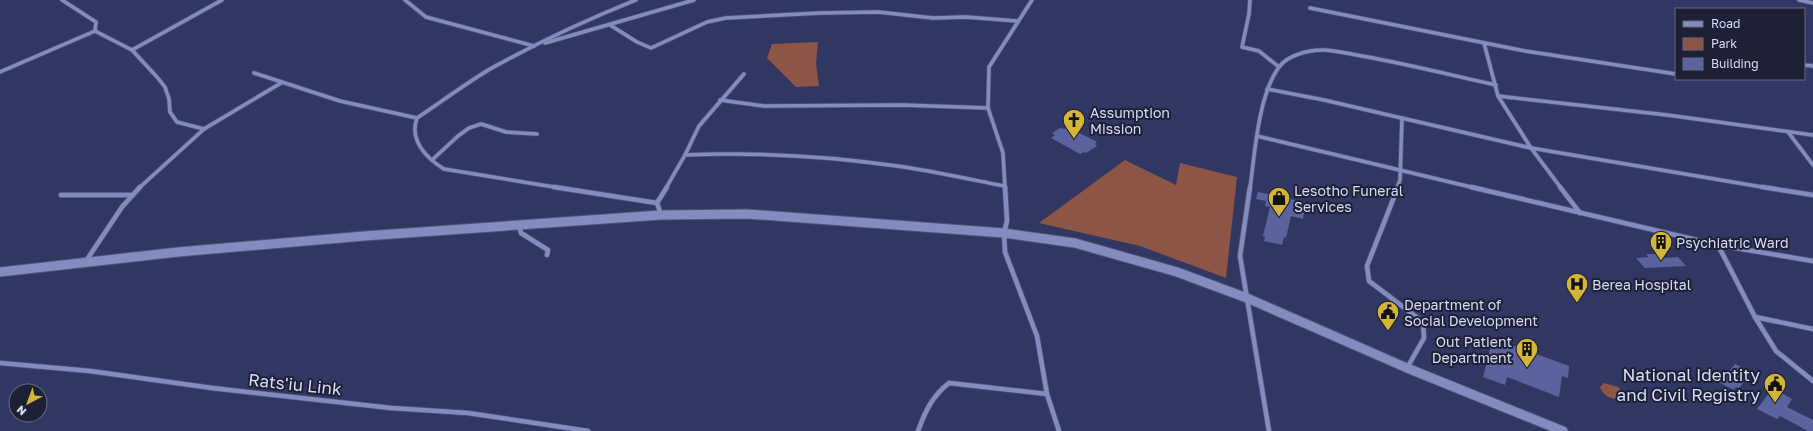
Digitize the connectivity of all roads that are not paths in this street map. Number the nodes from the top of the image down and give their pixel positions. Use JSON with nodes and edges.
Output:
{"nodes":[{"id":1,"x":62,"y":0,"type":"edge"},
{"id":2,"x":222,"y":0,"type":"edge"},
{"id":3,"x":405,"y":0,"type":"edge"},
{"id":4,"x":636,"y":0,"type":"edge"},
{"id":5,"x":694,"y":0,"type":"edge"},
{"id":6,"x":1032,"y":0,"type":"edge"},
{"id":7,"x":1250,"y":0,"type":"edge"},
{"id":8,"x":1799,"y":0,"type":"edge"},
{"id":9,"x":1813,"y":3,"type":"edge"},
{"id":10,"x":1310,"y":8,"type":"dead end"},
{"id":11,"x":1017,"y":21,"type":"junction"},
{"id":12,"x":610,"y":25,"type":"junction"},
{"id":13,"x":95,"y":31,"type":"junction"},
{"id":14,"x":1484,"y":43,"type":"junction"},
{"id":15,"x":534,"y":46,"type":"junction"},
{"id":16,"x":132,"y":50,"type":"junction"},
{"id":17,"x":1279,"y":67,"type":"junction"},
{"id":18,"x":0,"y":72,"type":"edge"},
{"id":19,"x":254,"y":73,"type":"dead end"},
{"id":20,"x":744,"y":74,"type":"dead end"},
{"id":21,"x":1675,"y":74,"type":"edge"},
{"id":22,"x":281,"y":83,"type":"junction"},
{"id":23,"x":1496,"y":85,"type":"junction"},
{"id":24,"x":1267,"y":90,"type":"junction"},
{"id":25,"x":1498,"y":96,"type":"junction"},
{"id":26,"x":720,"y":100,"type":"junction"},
{"id":27,"x":988,"y":108,"type":"junction"},
{"id":28,"x":417,"y":118,"type":"junction"},
{"id":29,"x":1402,"y":118,"type":"junction"},
{"id":30,"x":204,"y":129,"type":"junction"},
{"id":31,"x":1788,"y":132,"type":"junction"},
{"id":32,"x":537,"y":134,"type":"dead end"},
{"id":33,"x":1813,"y":135,"type":"edge"},
{"id":34,"x":1257,"y":136,"type":"junction"},
{"id":35,"x":1531,"y":148,"type":"junction"},
{"id":36,"x":685,"y":155,"type":"junction"},
{"id":37,"x":432,"y":160,"type":"junction"},
{"id":38,"x":1813,"y":166,"type":"edge"},
{"id":39,"x":1400,"y":169,"type":"junction"},
{"id":40,"x":1004,"y":186,"type":"junction"},
{"id":41,"x":61,"y":195,"type":"dead end"},
{"id":42,"x":132,"y":195,"type":"junction"},
{"id":43,"x":1813,"y":195,"type":"edge"},
{"id":44,"x":657,"y":203,"type":"junction"},
{"id":45,"x":1580,"y":214,"type":"junction"},
{"id":46,"x":661,"y":215,"type":"junction"},
{"id":47,"x":519,"y":226,"type":"junction"},
{"id":48,"x":1004,"y":233,"type":"junction"},
{"id":49,"x":1718,"y":245,"type":"junction"},
{"id":50,"x":547,"y":255,"type":"dead end"},
{"id":51,"x":1813,"y":261,"type":"edge"},
{"id":52,"x":85,"y":263,"type":"junction"},
{"id":53,"x":0,"y":272,"type":"edge"},
{"id":54,"x":1247,"y":298,"type":"junction"},
{"id":55,"x":1755,"y":317,"type":"junction"},
{"id":56,"x":1813,"y":329,"type":"edge"},
{"id":57,"x":0,"y":363,"type":"edge"},
{"id":58,"x":1407,"y":368,"type":"junction"},
{"id":59,"x":1813,"y":381,"type":"edge"},
{"id":60,"x":1047,"y":394,"type":"junction"},
{"id":61,"x":588,"y":431,"type":"edge"},
{"id":62,"x":918,"y":431,"type":"edge"},
{"id":63,"x":1058,"y":431,"type":"edge"},
{"id":64,"x":1269,"y":431,"type":"edge"},
{"id":65,"x":1563,"y":431,"type":"edge"}],
"edges":[{"from":1,"to":13,"type":"street"},
{"from":2,"to":16,"type":"street"},
{"from":3,"to":15,"type":"street"},
{"from":4,"to":15,"type":"street"},
{"from":5,"to":12,"type":"street"},
{"from":6,"to":11,"type":"street"},
{"from":7,"to":17,"type":"street"},
{"from":8,"to":9,"type":"street"},
{"from":10,"to":14,"type":"street"},
{"from":11,"to":12,"type":"street"},
{"from":11,"to":27,"type":"street"},
{"from":12,"to":15,"type":"street"},
{"from":13,"to":16,"type":"street"},
{"from":13,"to":18,"type":"street"},
{"from":14,"to":21,"type":"street"},
{"from":14,"to":23,"type":"street"},
{"from":15,"to":28,"type":"street"},
{"from":16,"to":30,"type":"street"},
{"from":17,"to":23,"type":"street"},
{"from":17,"to":24,"type":"street"},
{"from":19,"to":22,"type":"street"},
{"from":20,"to":26,"type":"street"},
{"from":22,"to":28,"type":"street"},
{"from":22,"to":30,"type":"street"},
{"from":23,"to":25,"type":"street"},
{"from":24,"to":29,"type":"street"},
{"from":24,"to":34,"type":"street"},
{"from":25,"to":31,"type":"street"},
{"from":25,"to":35,"type":"street"},
{"from":26,"to":27,"type":"street"},
{"from":26,"to":36,"type":"street"},
{"from":27,"to":40,"type":"street"},
{"from":28,"to":37,"type":"street"},
{"from":29,"to":35,"type":"street"},
{"from":29,"to":39,"type":"street"},
{"from":30,"to":42,"type":"street"},
{"from":31,"to":33,"type":"street"},
{"from":31,"to":38,"type":"street"},
{"from":32,"to":37,"type":"street"},
{"from":34,"to":39,"type":"street"},
{"from":34,"to":54,"type":"street"},
{"from":35,"to":43,"type":"street"},
{"from":35,"to":45,"type":"street"},
{"from":36,"to":40,"type":"street"},
{"from":36,"to":44,"type":"street"},
{"from":37,"to":44,"type":"street"},
{"from":39,"to":45,"type":"street"},
{"from":39,"to":58,"type":"street"},
{"from":40,"to":48,"type":"street"},
{"from":41,"to":42,"type":"street"},
{"from":42,"to":52,"type":"street"},
{"from":44,"to":46,"type":"street"},
{"from":45,"to":49,"type":"street"},
{"from":46,"to":47,"type":"main road"},
{"from":46,"to":48,"type":"main road"},
{"from":47,"to":50,"type":"street"},
{"from":47,"to":52,"type":"main road"},
{"from":48,"to":54,"type":"main road"},
{"from":48,"to":60,"type":"street"},
{"from":49,"to":51,"type":"street"},
{"from":49,"to":55,"type":"street"},
{"from":52,"to":53,"type":"main road"},
{"from":54,"to":58,"type":"main road"},
{"from":54,"to":64,"type":"street"},
{"from":55,"to":56,"type":"street"},
{"from":55,"to":59,"type":"street"},
{"from":57,"to":61,"type":"street","name":"Rats'iu Link"},
{"from":58,"to":65,"type":"main road"},
{"from":60,"to":62,"type":"street"},
{"from":60,"to":63,"type":"street"}]}
